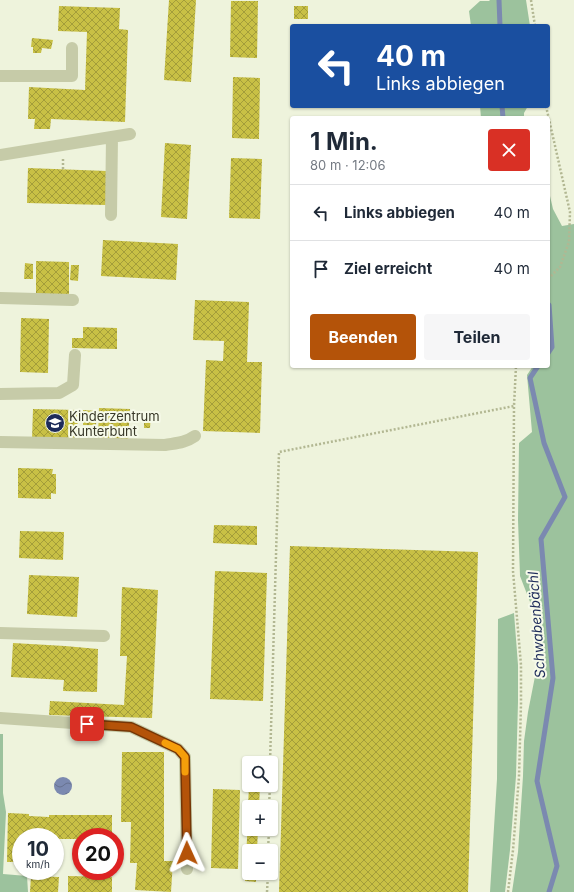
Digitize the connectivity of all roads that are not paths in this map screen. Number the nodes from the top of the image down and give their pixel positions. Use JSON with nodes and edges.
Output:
{"nodes":[{"id":1,"x":72,"y":48,"type":"dead end"},
{"id":2,"x":0,"y":76,"type":"edge"},
{"id":3,"x":130,"y":134,"type":"dead end"},
{"id":4,"x":112,"y":137,"type":"junction"},
{"id":5,"x":0,"y":155,"type":"edge"},
{"id":6,"x":111,"y":215,"type":"dead end"},
{"id":7,"x":0,"y":298,"type":"edge"},
{"id":8,"x":73,"y":300,"type":"dead end"},
{"id":9,"x":75,"y":355,"type":"dead end"},
{"id":10,"x":0,"y":394,"type":"edge"},
{"id":11,"x":195,"y":436,"type":"dead end"},
{"id":12,"x":0,"y":442,"type":"edge"},
{"id":13,"x":0,"y":634,"type":"edge"},
{"id":14,"x":104,"y":636,"type":"dead end"},
{"id":15,"x":0,"y":718,"type":"edge"},
{"id":16,"x":187,"y":869,"type":"dead end"}],
"edges":[{"from":1,"to":2,"type":"lane"},
{"from":3,"to":4,"type":"lane"},
{"from":4,"to":5,"type":"lane"},
{"from":4,"to":6,"type":"lane"},
{"from":7,"to":8,"type":"lane"},
{"from":9,"to":10,"type":"lane"},
{"from":11,"to":12,"type":"lane"},
{"from":13,"to":14,"type":"lane"},
{"from":15,"to":16,"type":"lane"}]}
